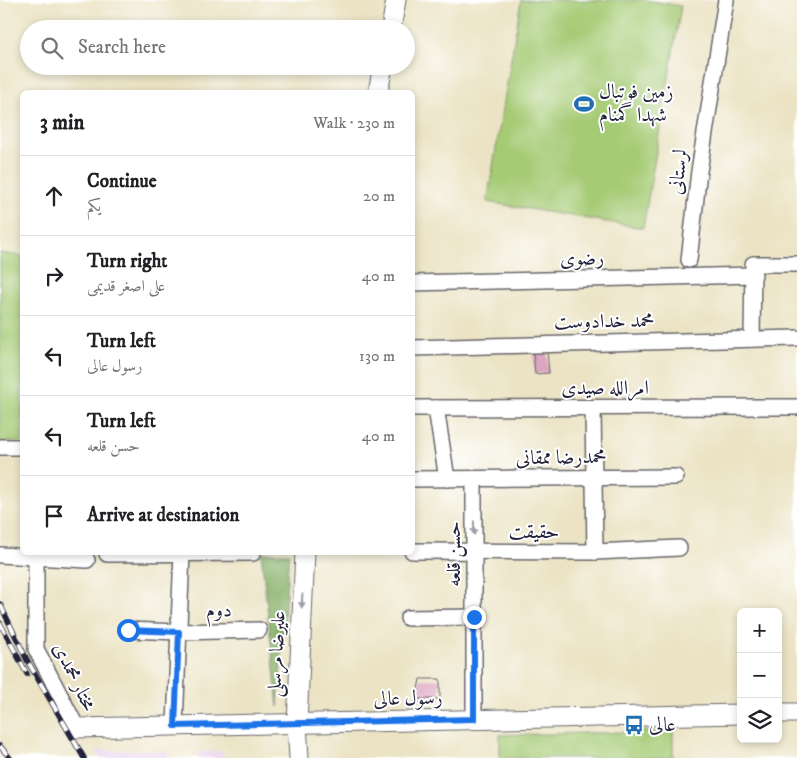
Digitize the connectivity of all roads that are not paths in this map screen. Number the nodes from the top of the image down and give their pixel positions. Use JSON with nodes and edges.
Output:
{"nodes":[{"id":1,"x":396,"y":0,"type":"edge"},
{"id":2,"x":726,"y":0,"type":"edge"},
{"id":3,"x":393,"y":20,"type":"edge"},
{"id":4,"x":381,"y":75,"type":"edge"},
{"id":5,"x":378,"y":90,"type":"edge"},
{"id":6,"x":688,"y":260,"type":"dead end"},
{"id":7,"x":797,"y":264,"type":"edge"},
{"id":8,"x":754,"y":275,"type":"junction"},
{"id":9,"x":415,"y":283,"type":"edge"},
{"id":10,"x":797,"y":338,"type":"edge"},
{"id":11,"x":752,"y":339,"type":"junction"},
{"id":12,"x":415,"y":348,"type":"edge"},
{"id":13,"x":797,"y":407,"type":"edge"},
{"id":14,"x":415,"y":408,"type":"edge"},
{"id":15,"x":436,"y":408,"type":"junction"},
{"id":16,"x":593,"y":408,"type":"junction"},
{"id":17,"x":0,"y":447,"type":"edge"},
{"id":18,"x":20,"y":448,"type":"edge"},
{"id":19,"x":676,"y":477,"type":"dead end"},
{"id":20,"x":595,"y":478,"type":"junction"},
{"id":21,"x":415,"y":479,"type":"edge"},
{"id":22,"x":446,"y":479,"type":"junction"},
{"id":23,"x":474,"y":479,"type":"junction"},
{"id":24,"x":679,"y":548,"type":"dead end"},
{"id":25,"x":415,"y":551,"type":"edge"},
{"id":26,"x":474,"y":552,"type":"junction"},
{"id":27,"x":595,"y":552,"type":"junction"},
{"id":28,"x":0,"y":555,"type":"edge"},
{"id":29,"x":36,"y":555,"type":"edge"},
{"id":30,"x":182,"y":555,"type":"edge"},
{"id":31,"x":305,"y":555,"type":"edge"},
{"id":32,"x":87,"y":560,"type":"dead end"},
{"id":33,"x":474,"y":617,"type":"junction"},
{"id":34,"x":408,"y":618,"type":"dead end"},
{"id":35,"x":128,"y":630,"type":"dead end"},
{"id":36,"x":259,"y":630,"type":"dead end"},
{"id":37,"x":179,"y":632,"type":"junction"},
{"id":38,"x":782,"y":713,"type":"edge"},
{"id":39,"x":797,"y":713,"type":"edge"},
{"id":40,"x":737,"y":714,"type":"edge"},
{"id":41,"x":474,"y":719,"type":"junction"},
{"id":42,"x":296,"y":724,"type":"junction"},
{"id":43,"x":175,"y":726,"type":"junction"},
{"id":44,"x":77,"y":728,"type":"joint"},
{"id":45,"x":299,"y":758,"type":"edge"}],
"edges":[{"from":1,"to":3,"type":"street"},
{"from":2,"to":6,"type":"street","name":"لرستانی"},
{"from":4,"to":5,"type":"street"},
{"from":7,"to":8,"type":"street"},
{"from":8,"to":9,"type":"street","name":"رضوی"},
{"from":8,"to":11,"type":"street"},
{"from":10,"to":11,"type":"street","name":"محمد خدادوست"},
{"from":11,"to":12,"type":"street","name":"محمد خدادوست"},
{"from":13,"to":16,"type":"street","name":"امرالله صیدی"},
{"from":14,"to":15,"type":"street","name":"امرالله صیدی"},
{"from":15,"to":16,"type":"street","name":"امرالله صیدی"},
{"from":15,"to":22,"type":"street"},
{"from":16,"to":20,"type":"street"},
{"from":17,"to":18,"type":"street"},
{"from":19,"to":20,"type":"street","name":"محمدرضا ممقانی"},
{"from":20,"to":23,"type":"street","name":"محمدرضا ممقانی"},
{"from":20,"to":27,"type":"street"},
{"from":21,"to":22,"type":"street","name":"محمدرضا ممقانی"},
{"from":22,"to":23,"type":"street","name":"محمدرضا ممقانی"},
{"from":23,"to":26,"type":"street","name":"حسن قلعه","one_way":true},
{"from":24,"to":27,"type":"street","name":"حقیقت"},
{"from":25,"to":26,"type":"street","name":"حقیقت"},
{"from":26,"to":27,"type":"street","name":"حقیقت"},
{"from":26,"to":33,"type":"street","name":"حسن قلعه"},
{"from":28,"to":29,"type":"street"},
{"from":29,"to":32,"type":"street"},
{"from":29,"to":44,"type":"street","name":"مختار محمدی"},
{"from":30,"to":37,"type":"street"},
{"from":31,"to":42,"type":"street","name":"علیرضا مرسلی","one_way":true},
{"from":33,"to":34,"type":"street"},
{"from":33,"to":41,"type":"street","name":"حسن قلعه"},
{"from":35,"to":37,"type":"street","name":"دوم"},
{"from":36,"to":37,"type":"street","name":"دوم"},
{"from":37,"to":43,"type":"street"},
{"from":38,"to":39,"type":"street"},
{"from":40,"to":41,"type":"street","name":"رسول عالی"},
{"from":41,"to":42,"type":"street","name":"رسول عالی"},
{"from":42,"to":43,"type":"street","name":"رسول عالی"},
{"from":42,"to":45,"type":"street","name":"علیرضا مرسلی"},
{"from":43,"to":44,"type":"street","name":"رسول عالی"}]}
